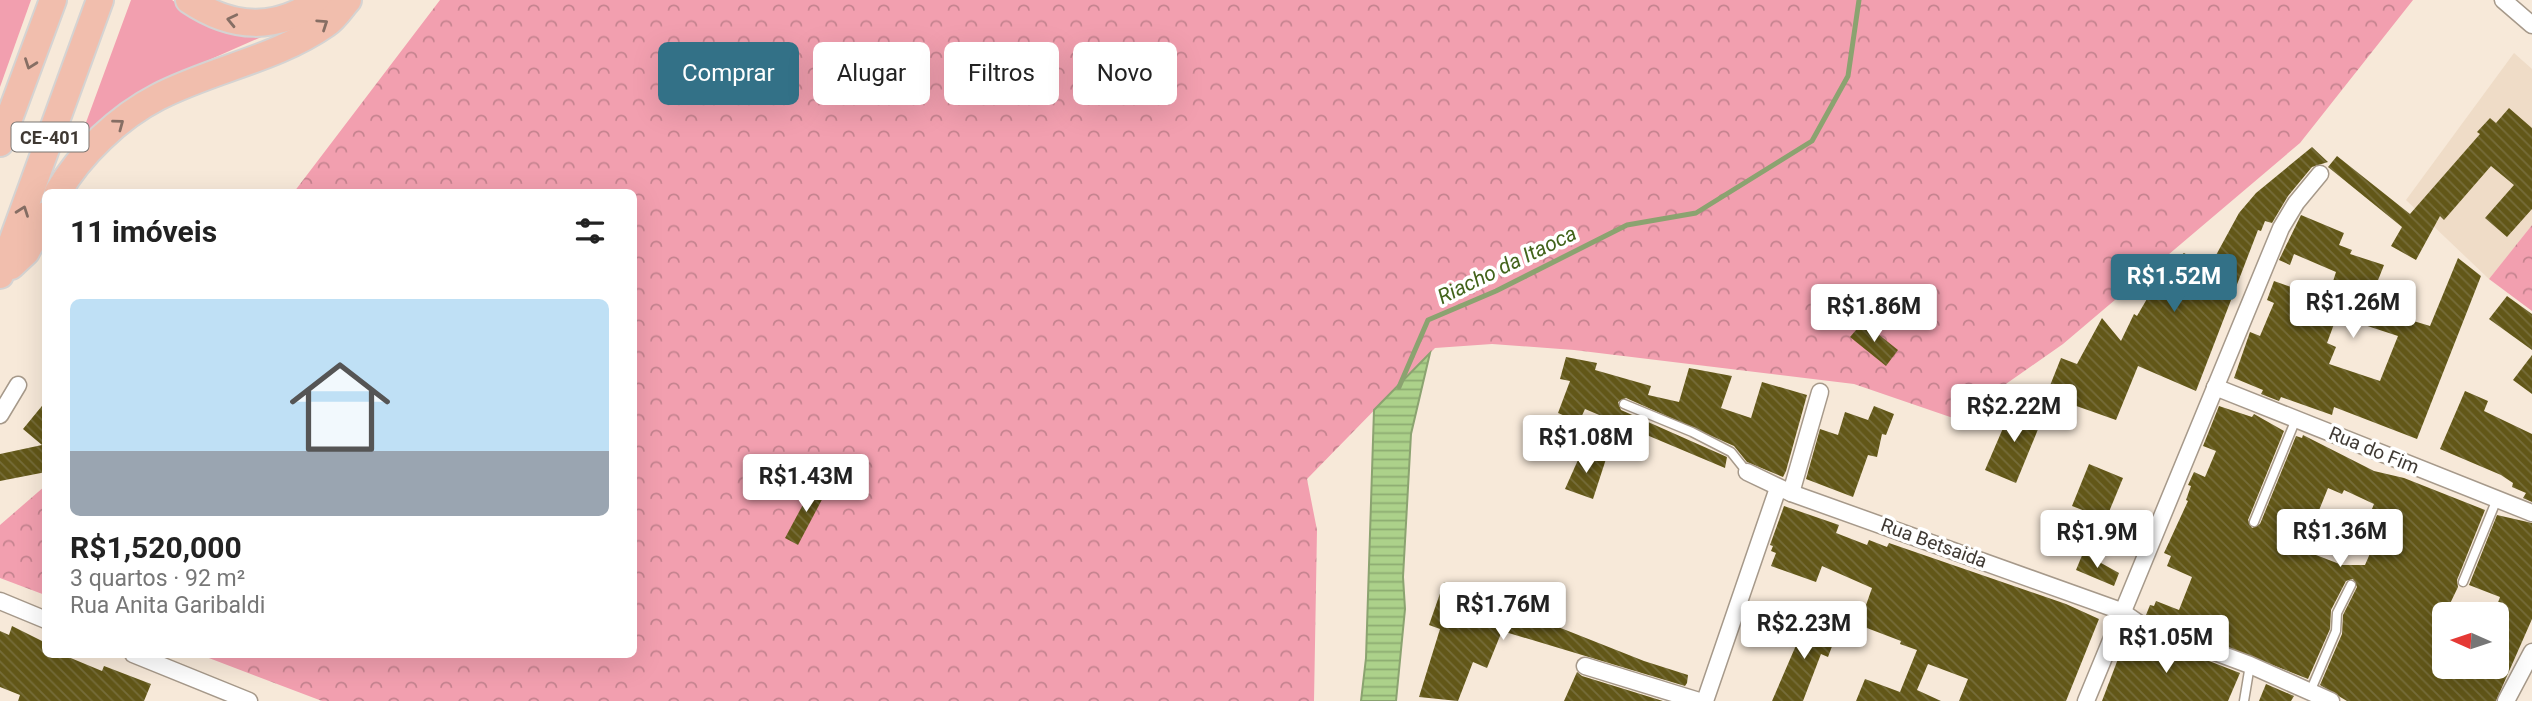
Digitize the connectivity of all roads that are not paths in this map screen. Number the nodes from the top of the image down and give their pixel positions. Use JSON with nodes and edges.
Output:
{"nodes":[{"id":1,"x":54,"y":0,"type":"edge"},
{"id":2,"x":100,"y":0,"type":"edge"},
{"id":3,"x":190,"y":0,"type":"edge"},
{"id":4,"x":318,"y":0,"type":"edge"},
{"id":5,"x":348,"y":0,"type":"edge"},
{"id":6,"x":2504,"y":0,"type":"edge"},
{"id":7,"x":2522,"y":6,"type":"edge"},
{"id":8,"x":2532,"y":25,"type":"edge"},
{"id":9,"x":0,"y":143,"type":"edge"},
{"id":10,"x":2320,"y":174,"type":"dead end"},
{"id":11,"x":60,"y":189,"type":"edge"},
{"id":12,"x":42,"y":222,"type":"edge"},
{"id":13,"x":0,"y":276,"type":"edge"},
{"id":14,"x":18,"y":385,"type":"dead end"},
{"id":15,"x":2216,"y":387,"type":"junction"},
{"id":16,"x":1820,"y":392,"type":"dead end"},
{"id":17,"x":1624,"y":404,"type":"dead end"},
{"id":18,"x":0,"y":415,"type":"edge"},
{"id":19,"x":2296,"y":419,"type":"junction"},
{"id":20,"x":1747,"y":472,"type":"joint"},
{"id":21,"x":1784,"y":491,"type":"junction"},
{"id":22,"x":2497,"y":499,"type":"junction"},
{"id":23,"x":2532,"y":513,"type":"edge"},
{"id":24,"x":2254,"y":522,"type":"dead end"},
{"id":25,"x":2463,"y":582,"type":"dead end"},
{"id":26,"x":2351,"y":585,"type":"dead end"},
{"id":27,"x":0,"y":601,"type":"edge"},
{"id":28,"x":2121,"y":611,"type":"junction"},
{"id":29,"x":42,"y":618,"type":"edge"},
{"id":30,"x":2532,"y":652,"type":"edge"},
{"id":31,"x":143,"y":658,"type":"edge"},
{"id":32,"x":2250,"y":665,"type":"junction"},
{"id":33,"x":1585,"y":666,"type":"dead end"},
{"id":34,"x":2310,"y":692,"type":"junction"},
{"id":35,"x":249,"y":701,"type":"edge"},
{"id":36,"x":1699,"y":701,"type":"edge"},
{"id":37,"x":1705,"y":701,"type":"edge"},
{"id":38,"x":2086,"y":701,"type":"edge"},
{"id":39,"x":2244,"y":701,"type":"edge"},
{"id":40,"x":2331,"y":701,"type":"edge"},
{"id":41,"x":2505,"y":701,"type":"edge"}],
"edges":[{"from":1,"to":9,"type":"main road","number":"CE-401","one_way":true},
{"from":13,"to":2,"type":"main road","number":"CE-401","one_way":true},
{"from":4,"to":3,"type":"main road","one_way":true},
{"from":11,"to":5,"type":"main road","one_way":true},
{"from":6,"to":7,"type":"street"},
{"from":7,"to":8,"type":"street"},
{"from":10,"to":15,"type":"street"},
{"from":12,"to":13,"type":"main road"},
{"from":14,"to":18,"type":"street"},
{"from":15,"to":19,"type":"street","name":"Rua do Fim"},
{"from":15,"to":28,"type":"street"},
{"from":16,"to":21,"type":"street"},
{"from":17,"to":20,"type":"lane","name":"Rua Betsaida"},
{"from":19,"to":22,"type":"street","name":"Rua do Fim"},
{"from":19,"to":24,"type":"lane"},
{"from":20,"to":21,"type":"street","name":"Rua Betsaida"},
{"from":21,"to":28,"type":"street","name":"Rua Betsaida"},
{"from":21,"to":37,"type":"street"},
{"from":22,"to":23,"type":"street","name":"Rua do Fim"},
{"from":22,"to":25,"type":"lane"},
{"from":26,"to":34,"type":"lane"},
{"from":27,"to":29,"type":"street"},
{"from":28,"to":32,"type":"street","name":"Rua Betsaida"},
{"from":28,"to":38,"type":"street"},
{"from":30,"to":41,"type":"street"},
{"from":31,"to":35,"type":"street"},
{"from":32,"to":34,"type":"street","name":"Rua Betsaida"},
{"from":32,"to":39,"type":"lane"},
{"from":33,"to":36,"type":"street"},
{"from":34,"to":40,"type":"street","name":"Rua Betsaida"}]}
